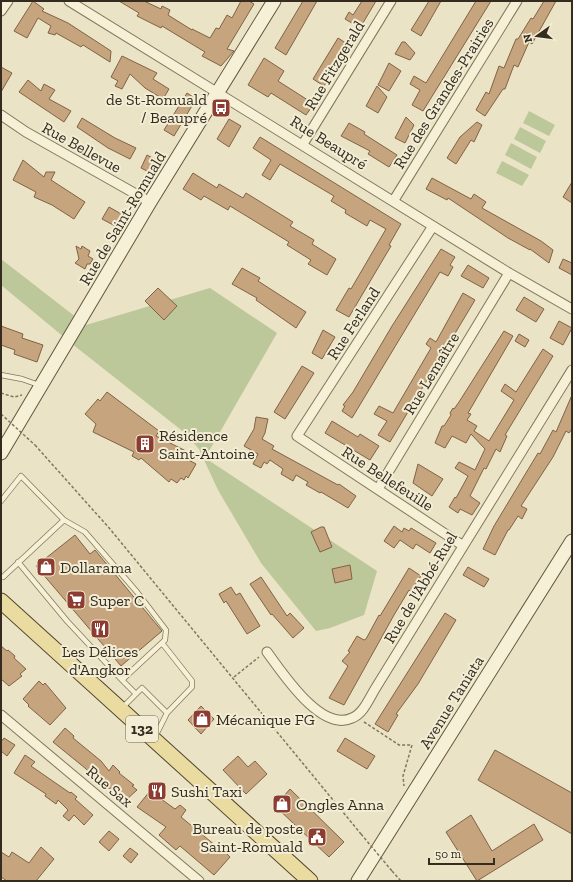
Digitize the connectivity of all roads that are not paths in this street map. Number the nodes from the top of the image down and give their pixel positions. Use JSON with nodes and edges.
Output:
{"nodes":[{"id":1,"x":8,"y":1,"type":"edge"},
{"id":2,"x":69,"y":1,"type":"edge"},
{"id":3,"x":274,"y":1,"type":"edge"},
{"id":4,"x":391,"y":1,"type":"edge"},
{"id":5,"x":517,"y":1,"type":"edge"},
{"id":6,"x":1,"y":11,"type":"edge"},
{"id":7,"x":218,"y":92,"type":"junction"},
{"id":8,"x":1,"y":116,"type":"edge"},
{"id":9,"x":303,"y":144,"type":"junction"},
{"id":10,"x":394,"y":200,"type":"junction"},
{"id":11,"x":150,"y":202,"type":"junction"},
{"id":12,"x":433,"y":226,"type":"junction"},
{"id":13,"x":509,"y":273,"type":"junction"},
{"id":14,"x":572,"y":309,"type":"edge"},
{"id":15,"x":572,"y":370,"type":"edge"},
{"id":16,"x":1,"y":375,"type":"edge"},
{"id":17,"x":40,"y":388,"type":"junction"},
{"id":18,"x":297,"y":436,"type":"joint"},
{"id":19,"x":1,"y":453,"type":"edge"},
{"id":20,"x":378,"y":489,"type":"junction"},
{"id":21,"x":1,"y":501,"type":"edge"},
{"id":22,"x":64,"y":520,"type":"junction"},
{"id":23,"x":572,"y":541,"type":"edge"},
{"id":24,"x":462,"y":545,"type":"junction"},
{"id":25,"x":18,"y":562,"type":"junction"},
{"id":26,"x":2,"y":577,"type":"edge"},
{"id":27,"x":1,"y":601,"type":"edge"},
{"id":28,"x":162,"y":643,"type":"junction"},
{"id":29,"x":267,"y":652,"type":"road end"},
{"id":30,"x":122,"y":680,"type":"junction"},
{"id":31,"x":136,"y":694,"type":"junction"},
{"id":32,"x":121,"y":710,"type":"junction"},
{"id":33,"x":166,"y":714,"type":"junction"},
{"id":34,"x":1,"y":715,"type":"edge"},
{"id":35,"x":154,"y":739,"type":"junction"},
{"id":36,"x":199,"y":881,"type":"edge"},
{"id":37,"x":310,"y":881,"type":"edge"},
{"id":38,"x":358,"y":881,"type":"edge"}],
"edges":[{"from":1,"to":6,"type":"street"},
{"from":2,"to":7,"type":"street","name":"Rue Beaupré"},
{"from":3,"to":7,"type":"street","name":"Rue de Saint-Romuald"},
{"from":4,"to":9,"type":"street","name":"Rue Fitzgerald"},
{"from":5,"to":10,"type":"street","name":"Rue des Grandes-Prairies"},
{"from":7,"to":9,"type":"street","name":"Rue Beaupré"},
{"from":7,"to":11,"type":"street","name":"Rue de Saint-Romuald"},
{"from":8,"to":11,"type":"street","name":"Rue Bellevue"},
{"from":9,"to":10,"type":"street","name":"Rue Beaupré"},
{"from":10,"to":12,"type":"street","name":"Rue Beaupré"},
{"from":11,"to":17,"type":"street","name":"Rue de Saint-Romuald"},
{"from":12,"to":13,"type":"street","name":"Rue Beaupré"},
{"from":12,"to":18,"type":"street","name":"Rue Ferland"},
{"from":13,"to":14,"type":"street","name":"Rue Beaupré"},
{"from":13,"to":20,"type":"street","name":"Rue Lemaître"},
{"from":15,"to":24,"type":"street","name":"Rue de l'Abbé-Ruel"},
{"from":16,"to":17,"type":"lane"},
{"from":17,"to":19,"type":"street","name":"Rue de Saint-Romuald"},
{"from":18,"to":20,"type":"street","name":"Rue Bellefeuille"},
{"from":20,"to":24,"type":"street","name":"Rue Bellefeuille"},
{"from":21,"to":22,"type":"lane"},
{"from":22,"to":25,"type":"lane"},
{"from":22,"to":28,"type":"lane"},
{"from":23,"to":38,"type":"street","name":"Avenue Taniata"},
{"from":24,"to":29,"type":"street","name":"Rue de l'Abbé-Ruel"},
{"from":25,"to":26,"type":"lane"},
{"from":25,"to":30,"type":"lane"},
{"from":27,"to":32,"type":"main road","number":"132"},
{"from":28,"to":30,"type":"lane"},
{"from":28,"to":33,"type":"lane"},
{"from":30,"to":31,"type":"lane"},
{"from":31,"to":32,"type":"lane"},
{"from":31,"to":33,"type":"lane"},
{"from":32,"to":35,"type":"main road","number":"132"},
{"from":33,"to":35,"type":"lane"},
{"from":34,"to":36,"type":"street","name":"Rue Sax"},
{"from":35,"to":37,"type":"main road","number":"132"}]}
